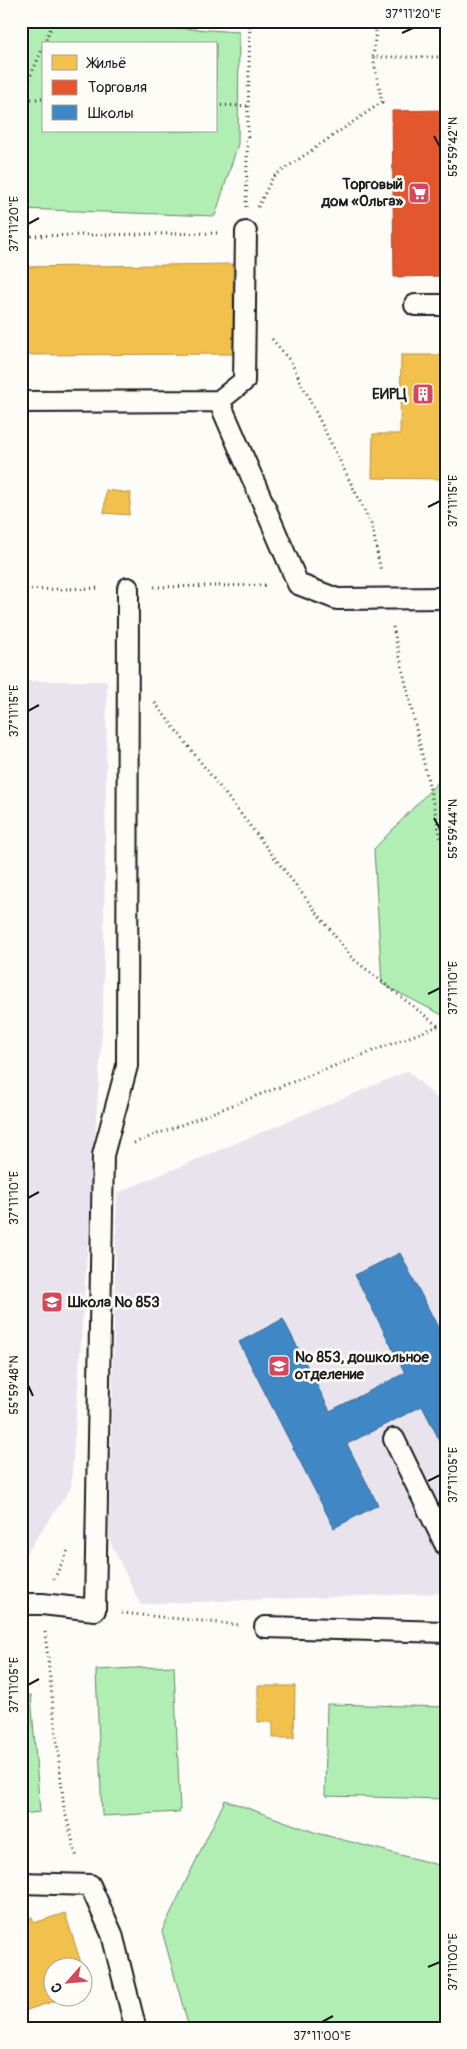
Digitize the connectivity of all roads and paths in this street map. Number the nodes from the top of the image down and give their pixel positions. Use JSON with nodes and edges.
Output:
{"nodes":[{"id":1,"x":54,"y":21,"type":"edge"},
{"id":2,"x":240,"y":21,"type":"edge"},
{"id":3,"x":263,"y":21,"type":"edge"},
{"id":4,"x":377,"y":21,"type":"edge"},
{"id":5,"x":250,"y":23,"type":"junction"},
{"id":6,"x":45,"y":42,"type":"edge"},
{"id":7,"x":42,"y":49,"type":"edge"},
{"id":8,"x":373,"y":57,"type":"junction"},
{"id":9,"x":446,"y":57,"type":"edge"},
{"id":10,"x":21,"y":98,"type":"edge"},
{"id":11,"x":42,"y":99,"type":"edge"},
{"id":12,"x":218,"y":105,"type":"edge"},
{"id":13,"x":248,"y":106,"type":"junction"},
{"id":14,"x":246,"y":232,"type":"junction"},
{"id":15,"x":21,"y":236,"type":"edge"},
{"id":16,"x":415,"y":305,"type":"dead end"},
{"id":17,"x":446,"y":305,"type":"edge"},
{"id":18,"x":245,"y":306,"type":"junction"},
{"id":19,"x":219,"y":401,"type":"junction"},
{"id":20,"x":21,"y":402,"type":"edge"},
{"id":21,"x":298,"y":584,"type":"junction"},
{"id":22,"x":128,"y":588,"type":"junction"},
{"id":23,"x":21,"y":590,"type":"edge"},
{"id":24,"x":386,"y":597,"type":"junction"},
{"id":25,"x":446,"y":598,"type":"edge"},
{"id":26,"x":128,"y":668,"type":"junction"},
{"id":27,"x":446,"y":860,"type":"edge"},
{"id":28,"x":438,"y":1026,"type":"junction"},
{"id":29,"x":446,"y":1026,"type":"edge"},
{"id":30,"x":103,"y":1155,"type":"junction"},
{"id":31,"x":394,"y":1440,"type":"dead end"},
{"id":32,"x":72,"y":1542,"type":"dead end"},
{"id":33,"x":446,"y":1546,"type":"edge"},
{"id":34,"x":21,"y":1604,"type":"edge"},
{"id":35,"x":42,"y":1604,"type":"junction"},
{"id":36,"x":95,"y":1610,"type":"junction"},
{"id":37,"x":266,"y":1627,"type":"joint"},
{"id":38,"x":446,"y":1632,"type":"edge"},
{"id":39,"x":21,"y":1883,"type":"edge"},
{"id":40,"x":84,"y":1885,"type":"junction"},
{"id":41,"x":133,"y":2028,"type":"edge"}],
"edges":[{"from":1,"to":6,"type":"path"},
{"from":2,"to":5,"type":"path"},
{"from":3,"to":5,"type":"path"},
{"from":4,"to":8,"type":"path"},
{"from":5,"to":13,"type":"path"},
{"from":7,"to":10,"type":"path"},
{"from":8,"to":9,"type":"path"},
{"from":8,"to":14,"type":"path"},
{"from":10,"to":11,"type":"path"},
{"from":12,"to":13,"type":"path"},
{"from":13,"to":14,"type":"path"},
{"from":14,"to":15,"type":"path"},
{"from":14,"to":18,"type":"lane"},
{"from":16,"to":17,"type":"lane"},
{"from":18,"to":19,"type":"lane"},
{"from":18,"to":24,"type":"path"},
{"from":19,"to":20,"type":"lane"},
{"from":19,"to":21,"type":"lane"},
{"from":21,"to":22,"type":"path"},
{"from":21,"to":24,"type":"lane"},
{"from":22,"to":23,"type":"path"},
{"from":22,"to":26,"type":"lane"},
{"from":24,"to":25,"type":"lane"},
{"from":24,"to":27,"type":"path"},
{"from":26,"to":28,"type":"path"},
{"from":26,"to":30,"type":"lane"},
{"from":28,"to":29,"type":"path"},
{"from":28,"to":30,"type":"path"},
{"from":30,"to":36,"type":"lane"},
{"from":31,"to":33,"type":"lane"},
{"from":32,"to":35,"type":"path"},
{"from":34,"to":35,"type":"lane"},
{"from":35,"to":36,"type":"lane"},
{"from":35,"to":40,"type":"path"},
{"from":36,"to":37,"type":"path"},
{"from":37,"to":38,"type":"lane"},
{"from":39,"to":40,"type":"lane"},
{"from":40,"to":41,"type":"lane"}]}
